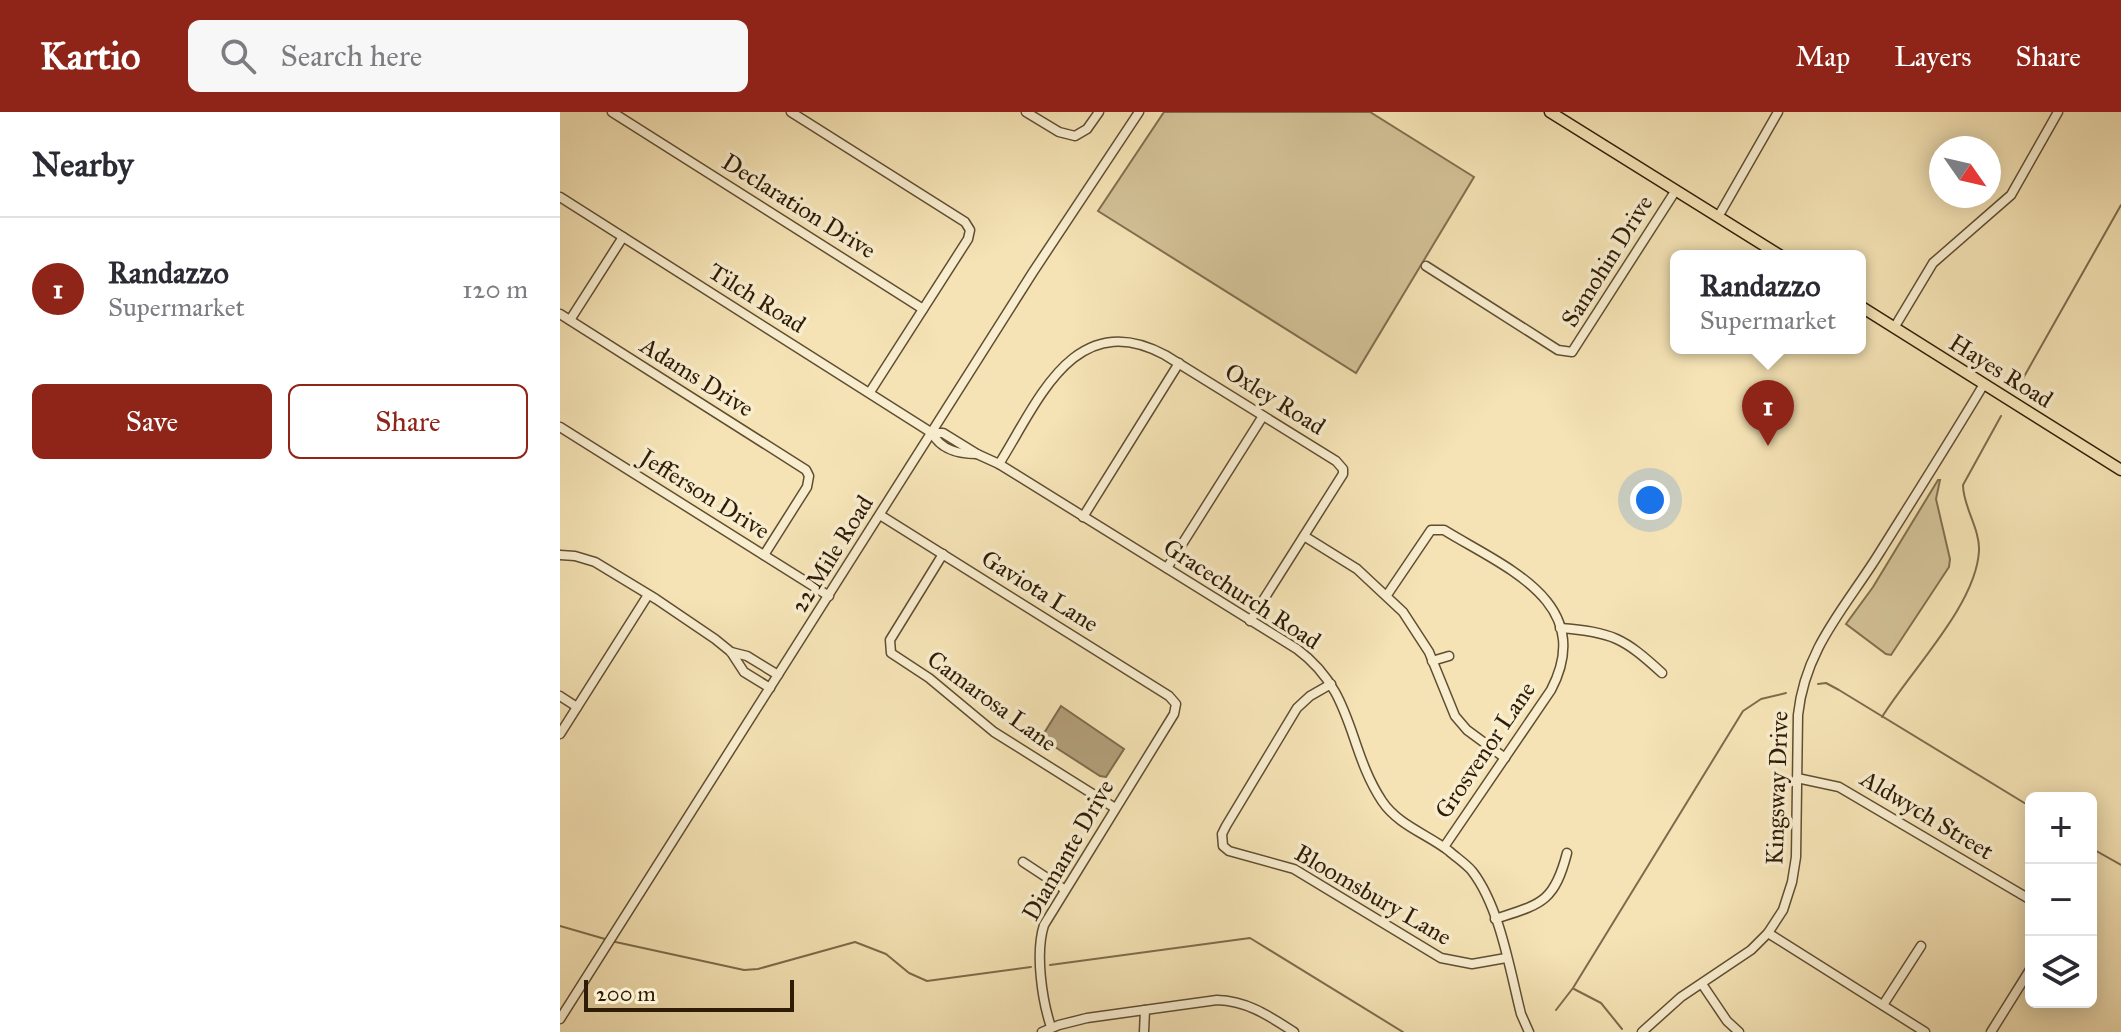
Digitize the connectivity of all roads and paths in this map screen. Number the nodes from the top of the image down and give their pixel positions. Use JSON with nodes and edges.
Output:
{"nodes":[{"id":1,"x":612,"y":112,"type":"edge"},
{"id":2,"x":791,"y":112,"type":"edge"},
{"id":3,"x":1026,"y":112,"type":"edge"},
{"id":4,"x":1099,"y":112,"type":"edge"},
{"id":5,"x":1550,"y":112,"type":"edge"},
{"id":6,"x":1778,"y":112,"type":"edge"},
{"id":7,"x":2058,"y":112,"type":"edge"},
{"id":8,"x":1133,"y":114,"type":"edge"},
{"id":9,"x":1676,"y":190,"type":"junction"},
{"id":10,"x":560,"y":197,"type":"edge"},
{"id":11,"x":1718,"y":217,"type":"junction"},
{"id":12,"x":623,"y":237,"type":"junction"},
{"id":13,"x":1771,"y":250,"type":"edge"},
{"id":14,"x":1426,"y":266,"type":"dead end"},
{"id":15,"x":923,"y":309,"type":"junction"},
{"id":16,"x":1866,"y":310,"type":"edge"},
{"id":17,"x":560,"y":314,"type":"edge"},
{"id":18,"x":570,"y":320,"type":"junction"},
{"id":19,"x":1894,"y":328,"type":"junction"},
{"id":20,"x":1179,"y":363,"type":"junction"},
{"id":21,"x":1984,"y":384,"type":"junction"},
{"id":22,"x":870,"y":392,"type":"junction"},
{"id":23,"x":1263,"y":416,"type":"junction"},
{"id":24,"x":560,"y":427,"type":"edge"},
{"id":25,"x":932,"y":433,"type":"junction"},
{"id":26,"x":999,"y":464,"type":"junction"},
{"id":27,"x":2121,"y":470,"type":"edge"},
{"id":28,"x":880,"y":515,"type":"junction"},
{"id":29,"x":1083,"y":517,"type":"junction"},
{"id":30,"x":1304,"y":536,"type":"junction"},
{"id":31,"x":943,"y":554,"type":"junction"},
{"id":32,"x":560,"y":555,"type":"edge"},
{"id":33,"x":764,"y":555,"type":"junction"},
{"id":34,"x":1167,"y":568,"type":"junction"},
{"id":35,"x":648,"y":595,"type":"junction"},
{"id":36,"x":1387,"y":595,"type":"junction"},
{"id":37,"x":829,"y":596,"type":"junction"},
{"id":38,"x":1250,"y":621,"type":"junction"},
{"id":39,"x":1560,"y":628,"type":"junction"},
{"id":40,"x":731,"y":652,"type":"junction"},
{"id":41,"x":1449,"y":656,"type":"dead end"},
{"id":42,"x":1432,"y":661,"type":"junction"},
{"id":43,"x":1662,"y":673,"type":"dead end"},
{"id":44,"x":778,"y":675,"type":"junction"},
{"id":45,"x":1331,"y":684,"type":"junction"},
{"id":46,"x":770,"y":688,"type":"junction"},
{"id":47,"x":560,"y":696,"type":"edge"},
{"id":48,"x":1176,"y":704,"type":"joint"},
{"id":49,"x":577,"y":707,"type":"junction"},
{"id":50,"x":560,"y":734,"type":"edge"},
{"id":51,"x":1505,"y":758,"type":"junction"},
{"id":52,"x":1797,"y":778,"type":"junction"},
{"id":53,"x":1115,"y":808,"type":"junction"},
{"id":54,"x":1444,"y":847,"type":"junction"},
{"id":55,"x":1567,"y":853,"type":"dead end"},
{"id":56,"x":1023,"y":862,"type":"dead end"},
{"id":57,"x":1064,"y":889,"type":"junction"},
{"id":58,"x":2025,"y":896,"type":"edge"},
{"id":59,"x":1495,"y":919,"type":"junction"},
{"id":60,"x":1768,"y":933,"type":"junction"},
{"id":61,"x":1921,"y":946,"type":"dead end"},
{"id":62,"x":1506,"y":958,"type":"junction"},
{"id":63,"x":2025,"y":978,"type":"edge"},
{"id":64,"x":1702,"y":984,"type":"junction"},
{"id":65,"x":1883,"y":1005,"type":"junction"},
{"id":66,"x":1145,"y":1010,"type":"junction"},
{"id":67,"x":560,"y":1019,"type":"edge"},
{"id":68,"x":1279,"y":1023,"type":"junction"},
{"id":69,"x":1046,"y":1030,"type":"edge"},
{"id":70,"x":1144,"y":1032,"type":"edge"},
{"id":71,"x":1274,"y":1032,"type":"edge"},
{"id":72,"x":1294,"y":1032,"type":"edge"},
{"id":73,"x":1529,"y":1032,"type":"edge"},
{"id":74,"x":1642,"y":1032,"type":"edge"},
{"id":75,"x":1739,"y":1032,"type":"edge"},
{"id":76,"x":1925,"y":1032,"type":"edge"},
{"id":77,"x":1991,"y":1032,"type":"edge"}],
"edges":[{"from":1,"to":15,"type":"street","name":"Declaration Drive"},
{"from":2,"to":15,"type":"street"},
{"from":3,"to":4,"type":"street"},
{"from":5,"to":9,"type":"main road"},
{"from":6,"to":11,"type":"street"},
{"from":7,"to":19,"type":"street"},
{"from":8,"to":25,"type":"street","name":"22 Mile Road"},
{"from":9,"to":11,"type":"main road"},
{"from":9,"to":14,"type":"street","name":"Samohin Drive"},
{"from":10,"to":12,"type":"street","name":"Tilch Road"},
{"from":11,"to":13,"type":"main road"},
{"from":12,"to":18,"type":"street"},
{"from":12,"to":22,"type":"street","name":"Tilch Road"},
{"from":15,"to":22,"type":"street"},
{"from":16,"to":19,"type":"main road","name":"Hayes Road"},
{"from":17,"to":18,"type":"street","name":"Adams Drive"},
{"from":18,"to":33,"type":"street","name":"Adams Drive"},
{"from":19,"to":21,"type":"main road","name":"Hayes Road"},
{"from":20,"to":23,"type":"street","name":"Oxley Road"},
{"from":20,"to":26,"type":"street","name":"Oxley Road"},
{"from":20,"to":29,"type":"street"},
{"from":21,"to":27,"type":"main road","name":"Hayes Road"},
{"from":21,"to":52,"type":"street","name":"Kingsway Drive"},
{"from":22,"to":25,"type":"street","name":"Tilch Road"},
{"from":23,"to":30,"type":"street","name":"Oxley Road"},
{"from":23,"to":34,"type":"street"},
{"from":24,"to":33,"type":"street","name":"Jefferson Drive"},
{"from":25,"to":26,"type":"street","name":"Gracechurch Road"},
{"from":25,"to":28,"type":"street","name":"22 Mile Road"},
{"from":26,"to":29,"type":"street","name":"Gracechurch Road"},
{"from":28,"to":31,"type":"street","name":"Gaviota Lane"},
{"from":28,"to":37,"type":"street","name":"22 Mile Road"},
{"from":29,"to":34,"type":"street","name":"Gracechurch Road"},
{"from":30,"to":36,"type":"street"},
{"from":30,"to":38,"type":"street"},
{"from":31,"to":48,"type":"street","name":"Gaviota Lane"},
{"from":31,"to":53,"type":"street","name":"Camarosa Lane"},
{"from":32,"to":35,"type":"street"},
{"from":33,"to":37,"type":"street","name":"Jefferson Drive"},
{"from":34,"to":38,"type":"street","name":"Gracechurch Road"},
{"from":35,"to":40,"type":"street"},
{"from":35,"to":49,"type":"street"},
{"from":36,"to":39,"type":"street"},
{"from":36,"to":42,"type":"street"},
{"from":37,"to":44,"type":"street","name":"22 Mile Road"},
{"from":38,"to":45,"type":"street","name":"Gracechurch Road"},
{"from":39,"to":43,"type":"street"},
{"from":39,"to":51,"type":"street","name":"Grosvenor Lane"},
{"from":40,"to":44,"type":"street"},
{"from":40,"to":46,"type":"street"},
{"from":41,"to":42,"type":"street"},
{"from":42,"to":51,"type":"street"},
{"from":44,"to":46,"type":"street","name":"22 Mile Road"},
{"from":45,"to":54,"type":"street","name":"Gracechurch Road"},
{"from":45,"to":62,"type":"street","name":"Bloomsbury Lane"},
{"from":46,"to":67,"type":"street","name":"22 Mile Road"},
{"from":47,"to":49,"type":"street"},
{"from":48,"to":53,"type":"street","name":"Diamante Drive"},
{"from":49,"to":50,"type":"street"},
{"from":51,"to":54,"type":"street","name":"Grosvenor Lane"},
{"from":52,"to":58,"type":"street","name":"Aldwych Street"},
{"from":52,"to":60,"type":"street","name":"Kingsway Drive"},
{"from":53,"to":57,"type":"street","name":"Diamante Drive"},
{"from":54,"to":59,"type":"street","name":"Gracechurch Road"},
{"from":55,"to":59,"type":"street"},
{"from":56,"to":57,"type":"street"},
{"from":57,"to":69,"type":"street","name":"Diamante Drive"},
{"from":59,"to":62,"type":"street","name":"Gracechurch Road"},
{"from":60,"to":64,"type":"street","name":"Kingsway Drive"},
{"from":60,"to":65,"type":"street"},
{"from":61,"to":65,"type":"street"},
{"from":62,"to":73,"type":"street","name":"Gracechurch Road"},
{"from":63,"to":77,"type":"street"},
{"from":64,"to":74,"type":"street","name":"Kingsway Drive"},
{"from":64,"to":75,"type":"street"},
{"from":65,"to":76,"type":"street"},
{"from":66,"to":68,"type":"street"},
{"from":66,"to":69,"type":"street"},
{"from":66,"to":70,"type":"street"},
{"from":68,"to":71,"type":"street"},
{"from":68,"to":72,"type":"street"}]}
